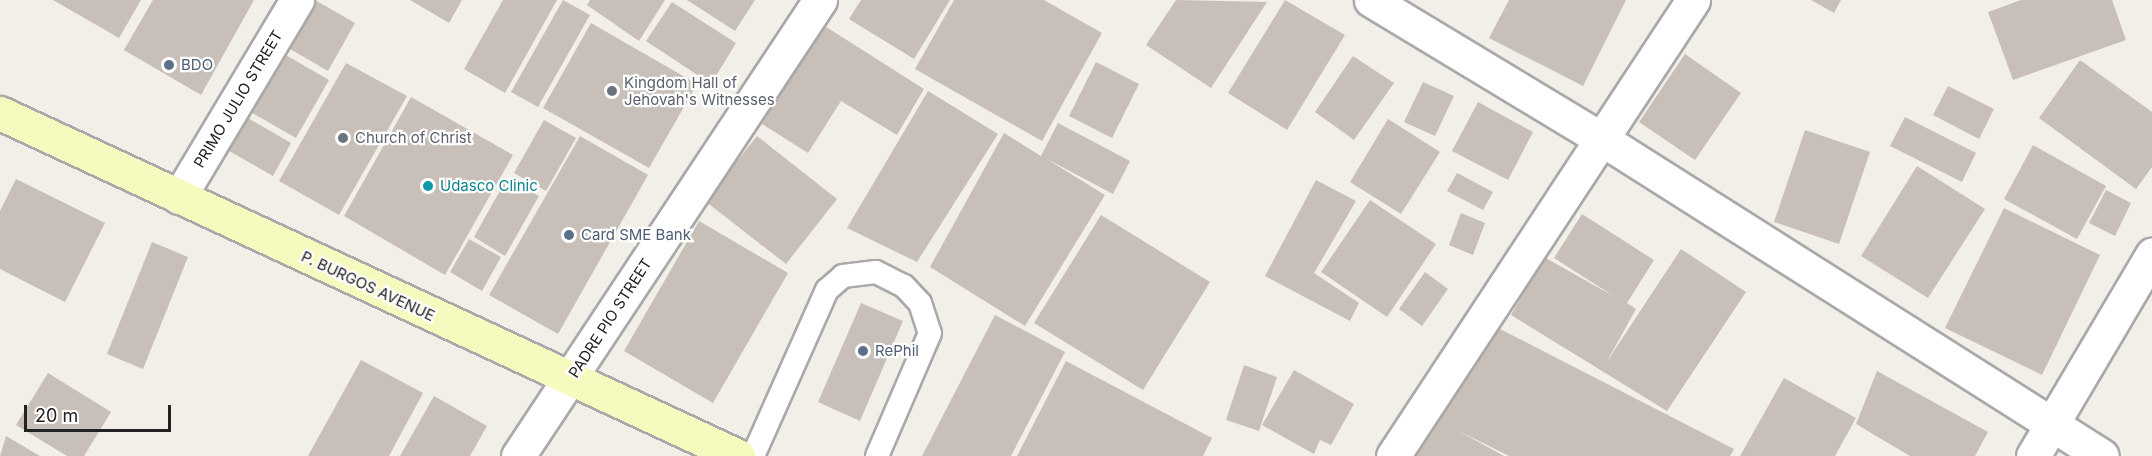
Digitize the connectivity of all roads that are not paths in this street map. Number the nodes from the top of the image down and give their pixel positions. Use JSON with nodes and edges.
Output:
{"nodes":[{"id":1,"x":297,"y":0,"type":"edge"},
{"id":2,"x":820,"y":0,"type":"edge"},
{"id":3,"x":1371,"y":0,"type":"edge"},
{"id":4,"x":1693,"y":0,"type":"edge"},
{"id":5,"x":0,"y":113,"type":"edge"},
{"id":6,"x":1605,"y":141,"type":"junction"},
{"id":7,"x":179,"y":197,"type":"junction"},
{"id":8,"x":2152,"y":255,"type":"edge"},
{"id":9,"x":569,"y":380,"type":"junction"},
{"id":10,"x":2051,"y":424,"type":"junction"},
{"id":11,"x":518,"y":456,"type":"edge"},
{"id":12,"x":738,"y":456,"type":"edge"},
{"id":13,"x":753,"y":456,"type":"edge"},
{"id":14,"x":877,"y":456,"type":"edge"},
{"id":15,"x":1393,"y":456,"type":"edge"},
{"id":16,"x":2032,"y":456,"type":"edge"},
{"id":17,"x":2102,"y":456,"type":"edge"}],
"edges":[{"from":1,"to":7,"type":"street","name":"PRIMO JULIO STREET"},
{"from":2,"to":9,"type":"street","name":"PADRE PIO STREET"},
{"from":3,"to":6,"type":"street"},
{"from":4,"to":6,"type":"street"},
{"from":5,"to":7,"type":"main road","name":"P. BURGOS AVENUE"},
{"from":6,"to":10,"type":"street"},
{"from":6,"to":15,"type":"street"},
{"from":7,"to":9,"type":"main road","name":"P. BURGOS AVENUE"},
{"from":8,"to":10,"type":"street"},
{"from":9,"to":11,"type":"street","name":"PADRE PIO STREET"},
{"from":9,"to":12,"type":"main road","name":"P. BURGOS AVENUE"},
{"from":10,"to":16,"type":"street"},
{"from":10,"to":17,"type":"street"},
{"from":13,"to":14,"type":"lane"}]}
